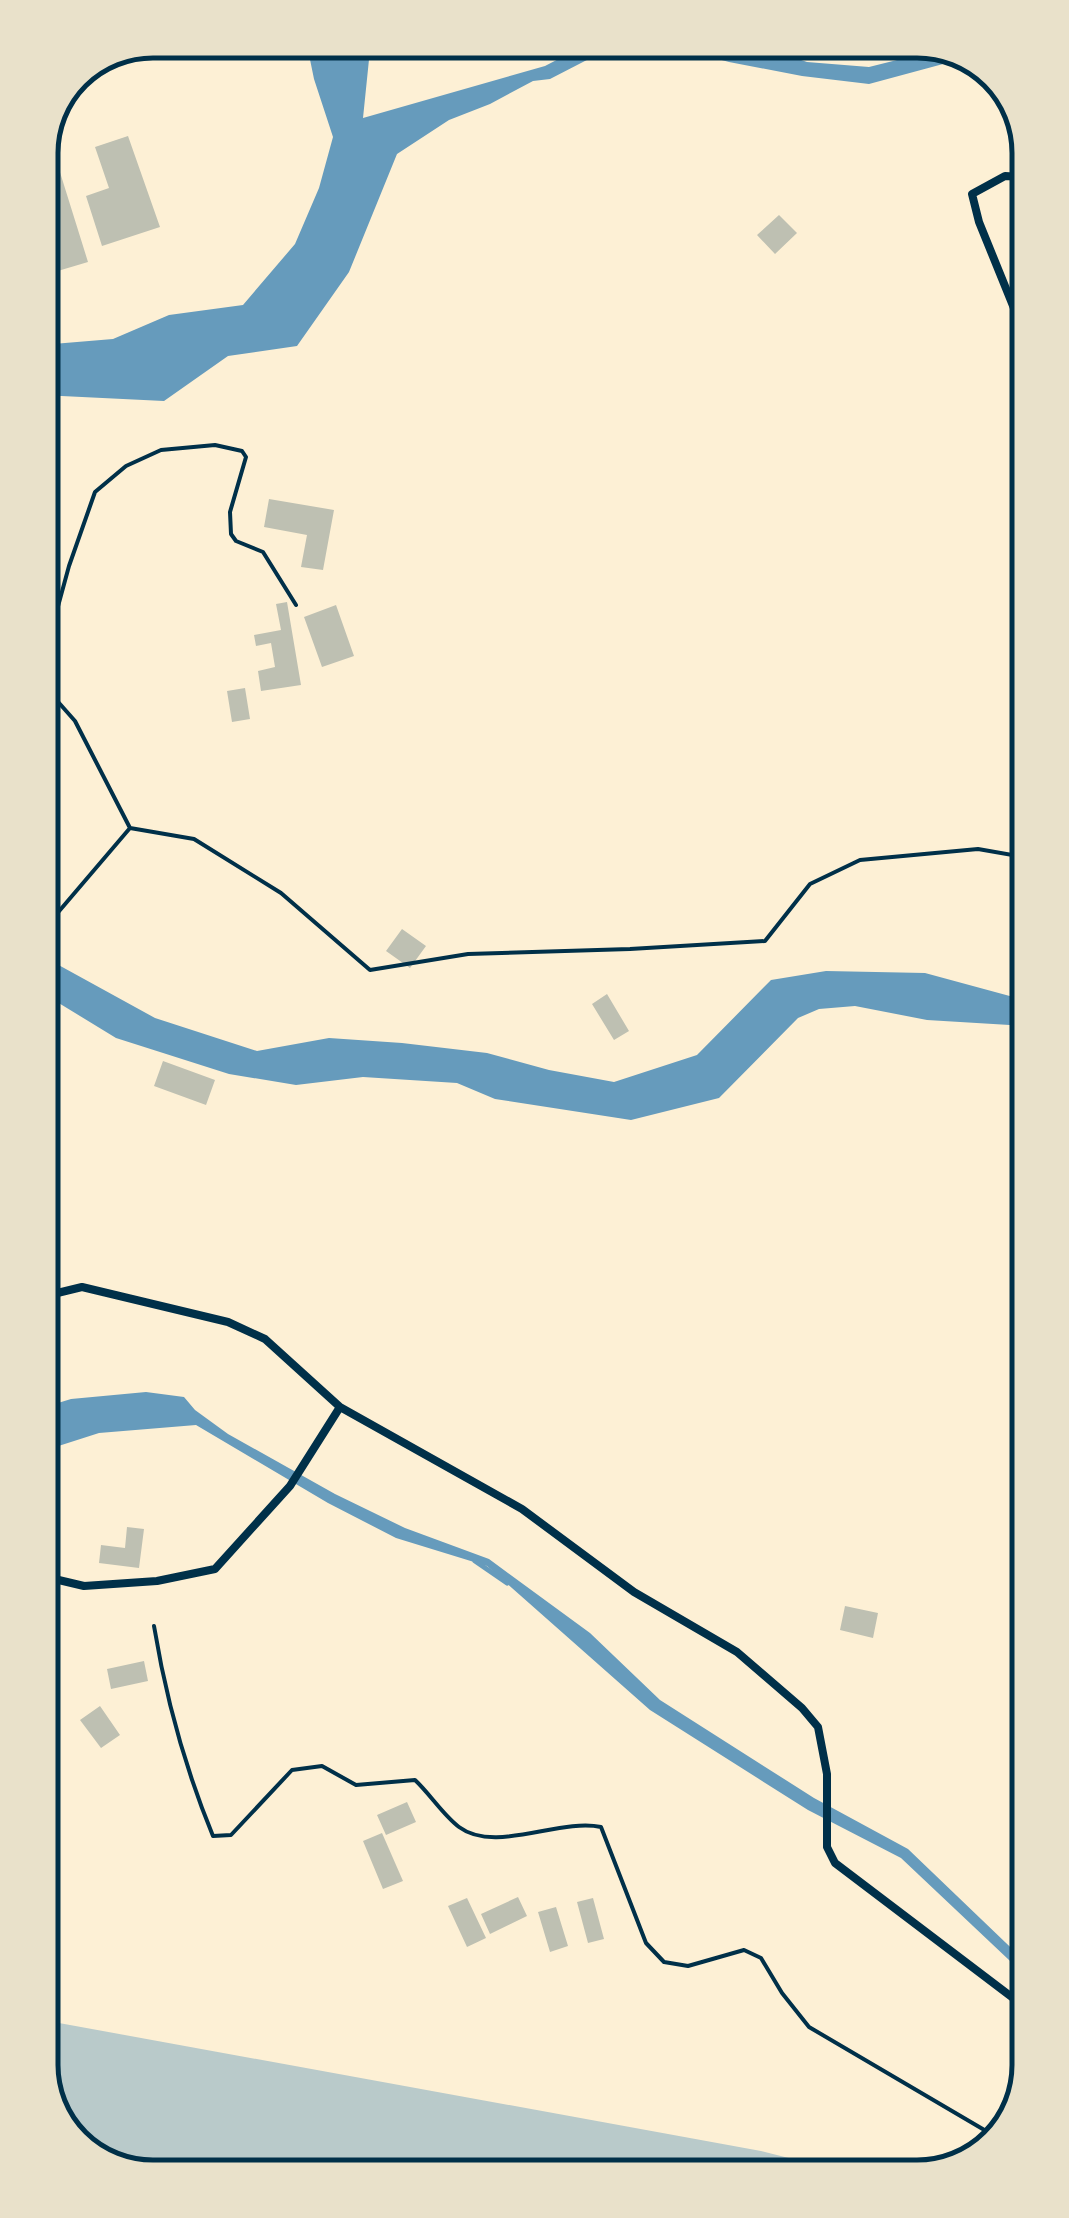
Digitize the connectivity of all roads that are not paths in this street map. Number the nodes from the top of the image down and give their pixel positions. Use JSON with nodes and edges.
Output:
{"nodes":[{"id":1,"x":1012,"y":176,"type":"edge"},
{"id":2,"x":1012,"y":304,"type":"edge"},
{"id":3,"x":58,"y":606,"type":"edge"},
{"id":4,"x":296,"y":606,"type":"dead end"},
{"id":5,"x":58,"y":701,"type":"edge"},
{"id":6,"x":130,"y":828,"type":"junction"},
{"id":7,"x":1012,"y":855,"type":"edge"},
{"id":8,"x":58,"y":913,"type":"edge"},
{"id":9,"x":58,"y":1293,"type":"edge"},
{"id":10,"x":340,"y":1407,"type":"junction"},
{"id":11,"x":58,"y":1580,"type":"edge"},
{"id":12,"x":154,"y":1626,"type":"dead end"},
{"id":13,"x":1012,"y":1997,"type":"edge"},
{"id":14,"x":985,"y":2131,"type":"edge"}],
"edges":[{"from":1,"to":2,"type":"street"},
{"from":3,"to":4,"type":"lane"},
{"from":5,"to":6,"type":"lane"},
{"from":6,"to":7,"type":"lane"},
{"from":6,"to":8,"type":"lane"},
{"from":9,"to":10,"type":"street"},
{"from":10,"to":11,"type":"street"},
{"from":10,"to":13,"type":"street"},
{"from":12,"to":14,"type":"lane"}]}
